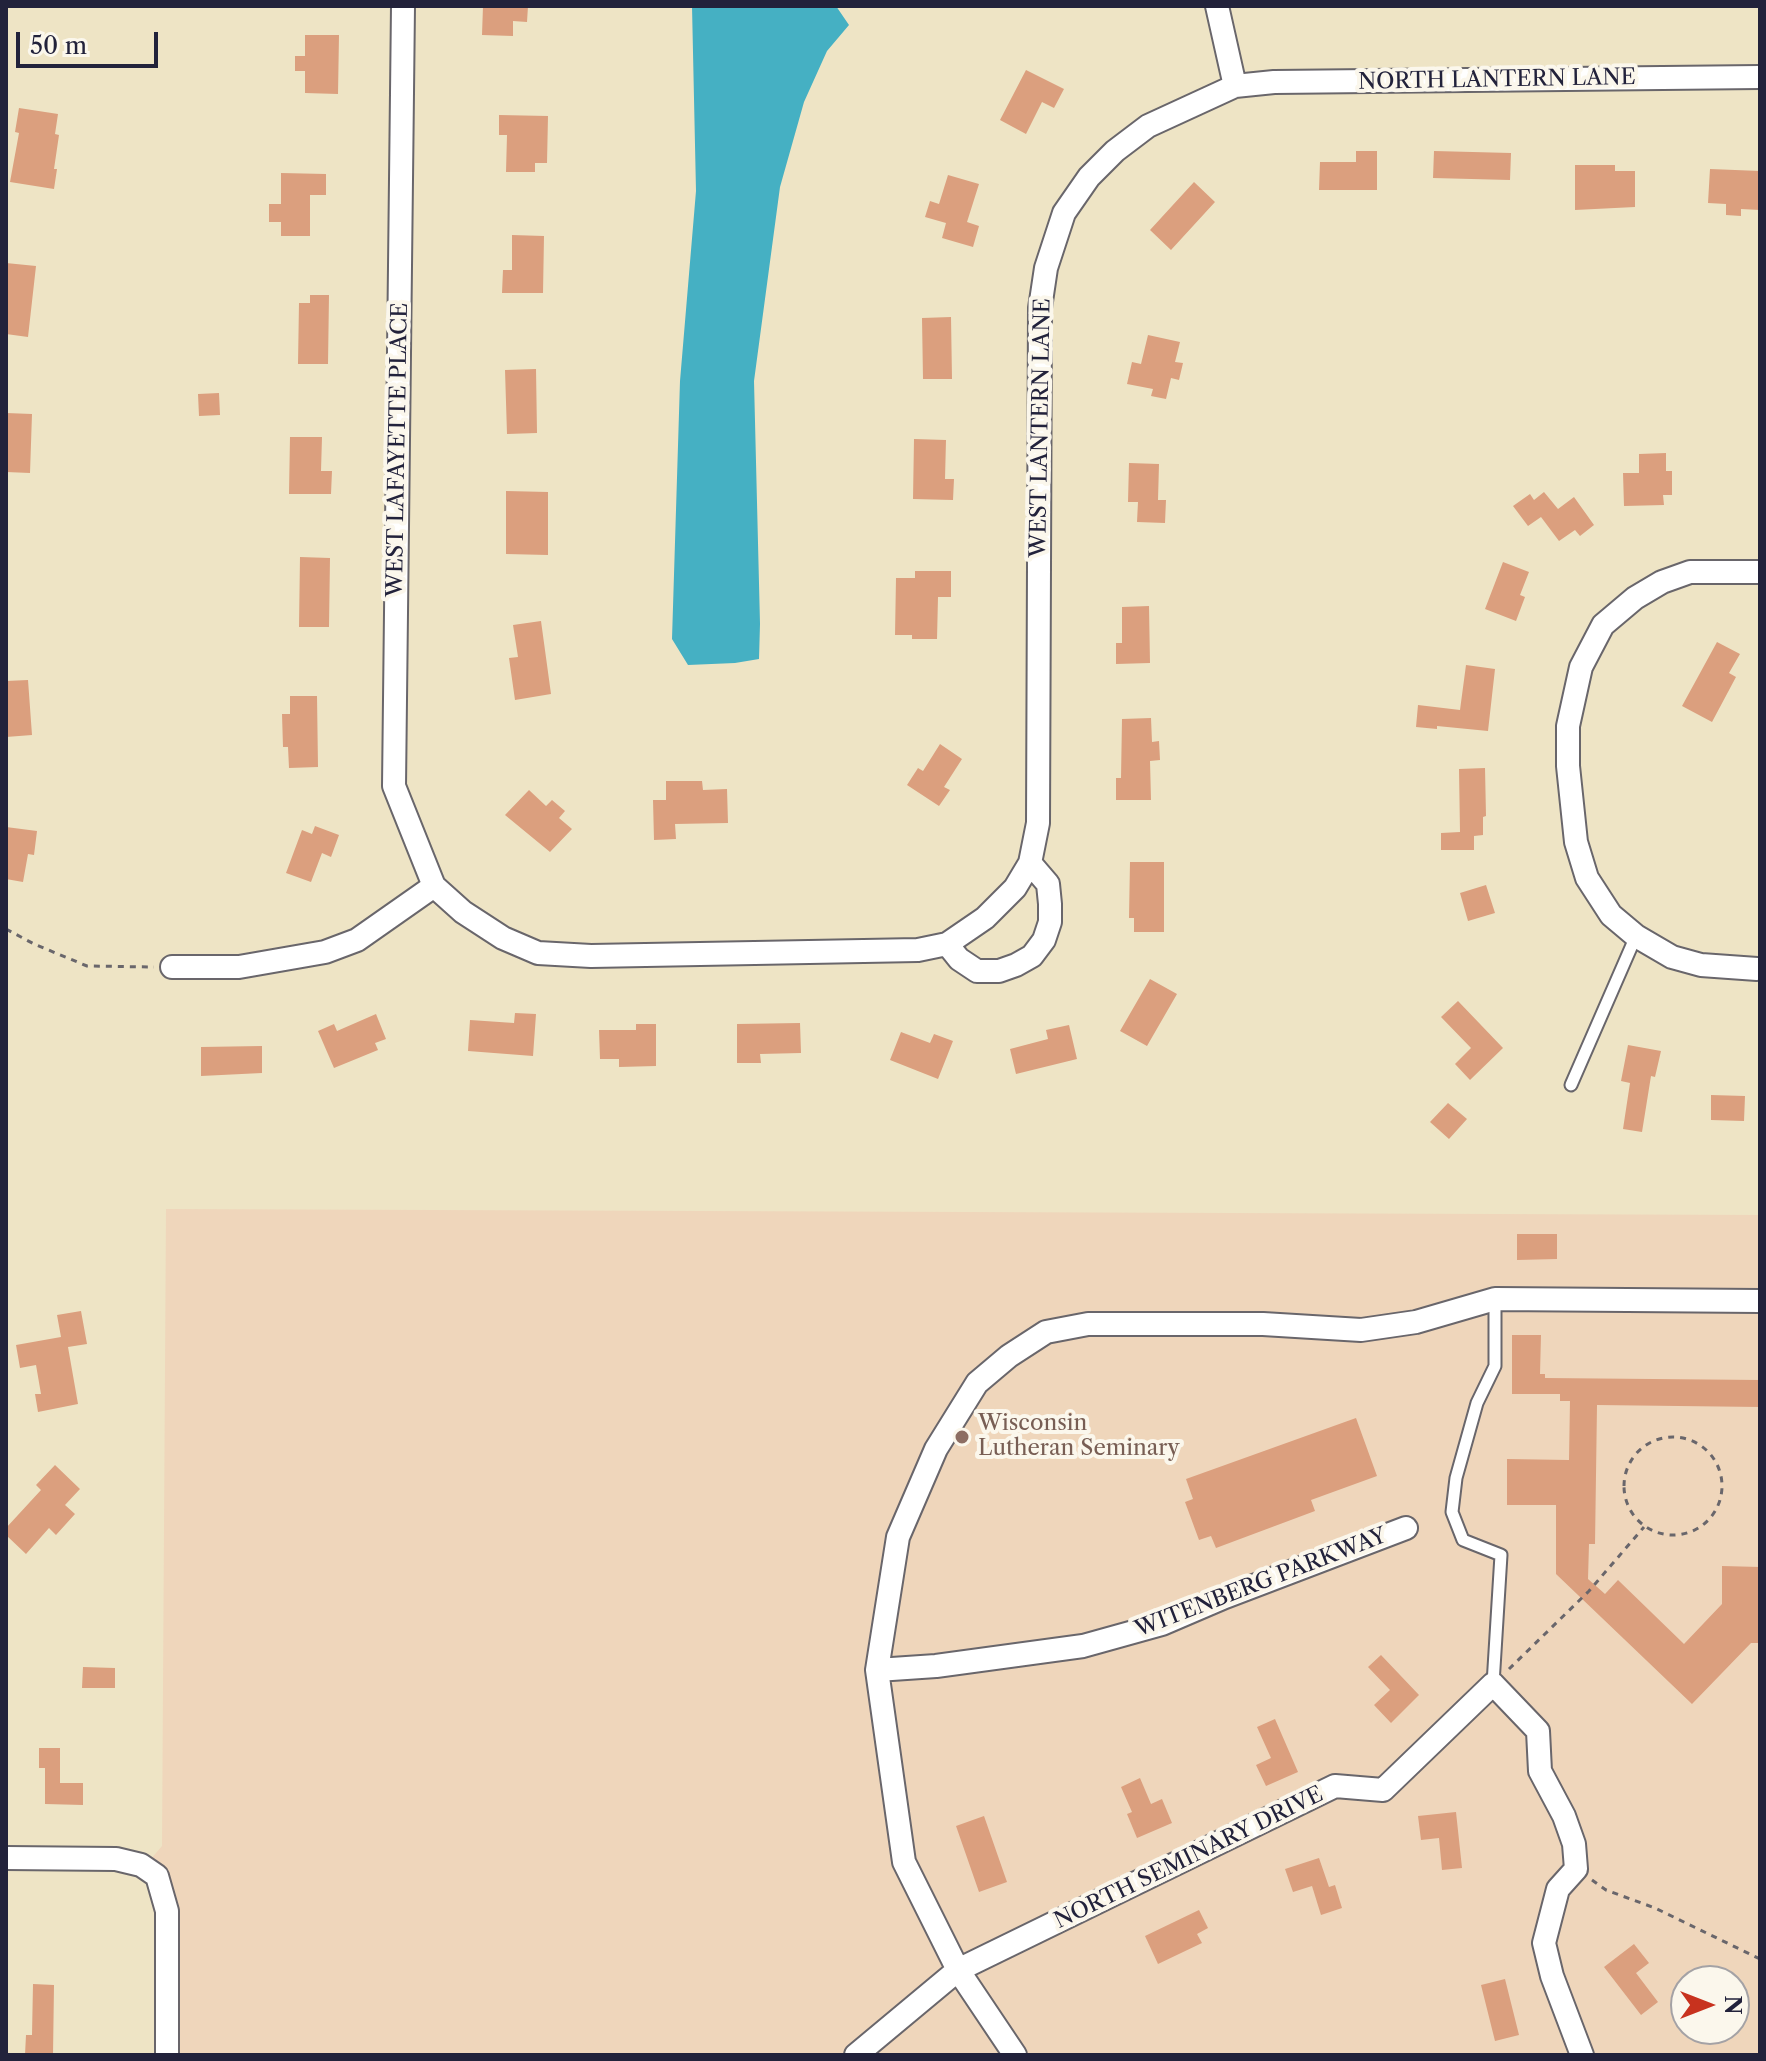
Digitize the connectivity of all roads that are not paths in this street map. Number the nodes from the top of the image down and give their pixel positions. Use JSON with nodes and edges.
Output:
{"nodes":[{"id":1,"x":403,"y":6,"type":"edge"},
{"id":2,"x":1217,"y":6,"type":"edge"},
{"id":3,"x":1760,"y":77,"type":"edge"},
{"id":4,"x":1235,"y":86,"type":"junction"},
{"id":5,"x":1760,"y":572,"type":"edge"},
{"id":6,"x":1030,"y":863,"type":"junction"},
{"id":7,"x":434,"y":886,"type":"junction"},
{"id":8,"x":1636,"y":936,"type":"junction"},
{"id":9,"x":947,"y":944,"type":"junction"},
{"id":10,"x":172,"y":967,"type":"road end"},
{"id":11,"x":1757,"y":969,"type":"dead end"},
{"id":12,"x":1571,"y":1085,"type":"dead end"},
{"id":13,"x":1495,"y":1299,"type":"junction"},
{"id":14,"x":1760,"y":1301,"type":"edge"},
{"id":15,"x":1406,"y":1528,"type":"dead end"},
{"id":16,"x":877,"y":1670,"type":"junction"},
{"id":17,"x":1493,"y":1684,"type":"junction"},
{"id":18,"x":6,"y":1858,"type":"edge"},
{"id":19,"x":958,"y":1970,"type":"junction"},
{"id":20,"x":167,"y":2055,"type":"edge"},
{"id":21,"x":856,"y":2055,"type":"edge"},
{"id":22,"x":1015,"y":2055,"type":"edge"},
{"id":23,"x":1582,"y":2055,"type":"edge"}],
"edges":[{"from":1,"to":7,"type":"street","name":"WEST LAFAYETTE PLACE"},
{"from":2,"to":4,"type":"street"},
{"from":3,"to":4,"type":"street","name":"NORTH LANTERN LANE"},
{"from":4,"to":6,"type":"street","name":"WEST LANTERN LANE"},
{"from":5,"to":8,"type":"street"},
{"from":6,"to":9,"type":"street","name":"WEST LANTERN LANE"},
{"from":6,"to":9,"type":"street"},
{"from":7,"to":9,"type":"street","name":"WEST LANTERN LANE"},
{"from":7,"to":10,"type":"street"},
{"from":8,"to":11,"type":"street"},
{"from":8,"to":12,"type":"lane"},
{"from":13,"to":14,"type":"street"},
{"from":13,"to":16,"type":"street"},
{"from":13,"to":17,"type":"lane"},
{"from":15,"to":16,"type":"street","name":"WITENBERG PARKWAY"},
{"from":16,"to":19,"type":"street"},
{"from":17,"to":19,"type":"street","name":"NORTH SEMINARY DRIVE"},
{"from":17,"to":23,"type":"street"},
{"from":18,"to":20,"type":"street"},
{"from":19,"to":21,"type":"street","name":"NORTH SEMINARY DRIVE"},
{"from":19,"to":22,"type":"street"}]}
